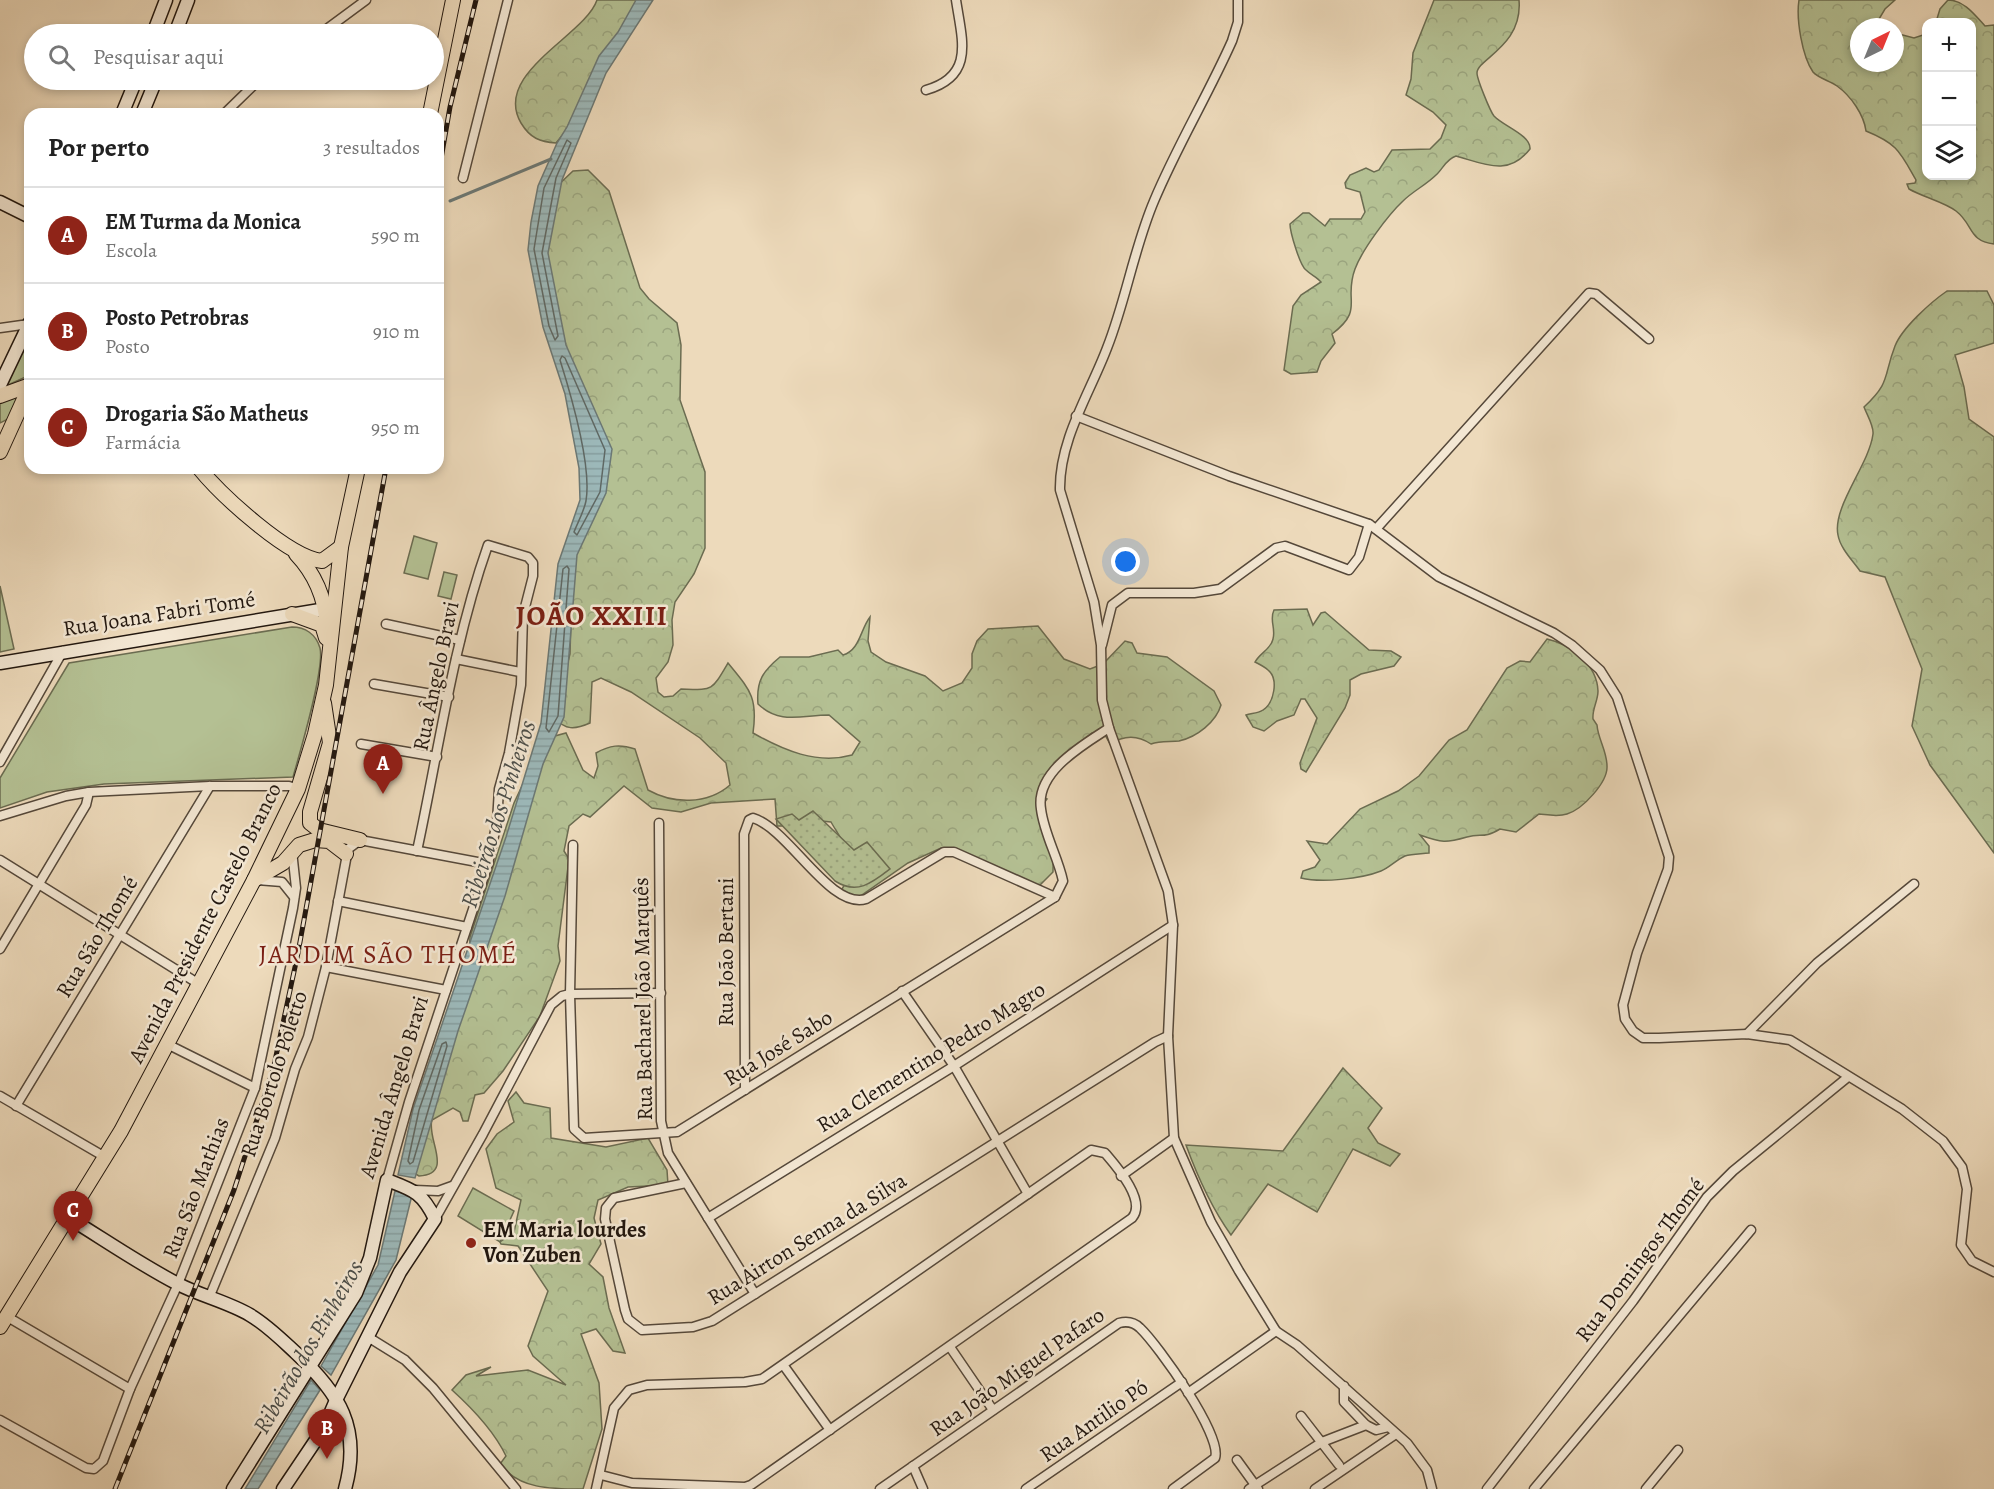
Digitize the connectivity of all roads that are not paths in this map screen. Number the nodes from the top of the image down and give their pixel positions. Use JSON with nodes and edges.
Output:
{"nodes":[{"id":1,"x":166,"y":0,"type":"edge"},
{"id":2,"x":188,"y":0,"type":"edge"},
{"id":3,"x":366,"y":0,"type":"edge"},
{"id":4,"x":453,"y":0,"type":"edge"},
{"id":5,"x":508,"y":0,"type":"edge"},
{"id":6,"x":956,"y":0,"type":"edge"},
{"id":7,"x":1238,"y":0,"type":"edge"},
{"id":8,"x":157,"y":24,"type":"edge"},
{"id":9,"x":179,"y":24,"type":"edge"},
{"id":10,"x":334,"y":24,"type":"edge"},
{"id":11,"x":444,"y":45,"type":"edge"},
{"id":12,"x":132,"y":90,"type":"edge"},
{"id":13,"x":152,"y":90,"type":"edge"},
{"id":14,"x":249,"y":90,"type":"edge"},
{"id":15,"x":435,"y":90,"type":"edge"},
{"id":16,"x":926,"y":90,"type":"dead end"},
{"id":17,"x":124,"y":108,"type":"edge"},
{"id":18,"x":144,"y":108,"type":"edge"},
{"id":19,"x":230,"y":108,"type":"edge"},
{"id":20,"x":431,"y":108,"type":"edge"},
{"id":21,"x":463,"y":178,"type":"dead end"},
{"id":22,"x":0,"y":202,"type":"edge"},
{"id":23,"x":24,"y":214,"type":"edge"},
{"id":24,"x":24,"y":324,"type":"edge"},
{"id":25,"x":0,"y":328,"type":"edge"},
{"id":26,"x":24,"y":335,"type":"edge"},
{"id":27,"x":1649,"y":339,"type":"dead end"},
{"id":28,"x":0,"y":385,"type":"edge"},
{"id":29,"x":24,"y":387,"type":"edge"},
{"id":30,"x":0,"y":396,"type":"edge"},
{"id":31,"x":24,"y":396,"type":"edge"},
{"id":32,"x":1077,"y":416,"type":"junction"},
{"id":33,"x":24,"y":420,"type":"edge"},
{"id":34,"x":6,"y":428,"type":"edge"},
{"id":35,"x":0,"y":452,"type":"edge"},
{"id":36,"x":205,"y":474,"type":"edge"},
{"id":37,"x":357,"y":474,"type":"edge"},
{"id":38,"x":1373,"y":527,"type":"junction"},
{"id":39,"x":288,"y":546,"type":"junction"},
{"id":40,"x":341,"y":547,"type":"junction"},
{"id":41,"x":533,"y":563,"type":"joint"},
{"id":42,"x":317,"y":584,"type":"junction"},
{"id":43,"x":326,"y":609,"type":"junction"},
{"id":44,"x":292,"y":614,"type":"junction"},
{"id":45,"x":334,"y":622,"type":"junction"},
{"id":46,"x":386,"y":624,"type":"dead end"},
{"id":47,"x":460,"y":640,"type":"junction"},
{"id":48,"x":329,"y":645,"type":"junction"},
{"id":49,"x":1101,"y":645,"type":"junction"},
{"id":50,"x":63,"y":651,"type":"junction"},
{"id":51,"x":456,"y":659,"type":"junction"},
{"id":52,"x":0,"y":663,"type":"edge"},
{"id":53,"x":520,"y":672,"type":"junction"},
{"id":54,"x":374,"y":684,"type":"dead end"},
{"id":55,"x":449,"y":698,"type":"junction"},
{"id":56,"x":323,"y":699,"type":"junction"},
{"id":57,"x":1109,"y":728,"type":"junction"},
{"id":58,"x":361,"y":744,"type":"dead end"},
{"id":59,"x":437,"y":758,"type":"junction"},
{"id":60,"x":0,"y":762,"type":"edge"},
{"id":61,"x":210,"y":786,"type":"junction"},
{"id":62,"x":298,"y":789,"type":"junction"},
{"id":63,"x":89,"y":792,"type":"junction"},
{"id":64,"x":0,"y":816,"type":"edge"},
{"id":65,"x":659,"y":823,"type":"dead end"},
{"id":66,"x":360,"y":840,"type":"junction"},
{"id":67,"x":573,"y":845,"type":"dead end"},
{"id":68,"x":417,"y":851,"type":"junction"},
{"id":69,"x":292,"y":852,"type":"junction"},
{"id":70,"x":346,"y":854,"type":"junction"},
{"id":71,"x":0,"y":861,"type":"edge"},
{"id":72,"x":488,"y":864,"type":"junction"},
{"id":73,"x":254,"y":880,"type":"junction"},
{"id":74,"x":1914,"y":884,"type":"dead end"},
{"id":75,"x":39,"y":885,"type":"junction"},
{"id":76,"x":294,"y":897,"type":"junction"},
{"id":77,"x":1055,"y":897,"type":"junction"},
{"id":78,"x":338,"y":901,"type":"junction"},
{"id":79,"x":1173,"y":926,"type":"junction"},
{"id":80,"x":467,"y":927,"type":"junction"},
{"id":81,"x":118,"y":936,"type":"junction"},
{"id":82,"x":0,"y":949,"type":"edge"},
{"id":83,"x":326,"y":967,"type":"junction"},
{"id":84,"x":198,"y":984,"type":"junction"},
{"id":85,"x":446,"y":990,"type":"junction"},
{"id":86,"x":902,"y":991,"type":"junction"},
{"id":87,"x":661,"y":993,"type":"junction"},
{"id":88,"x":570,"y":994,"type":"junction"},
{"id":89,"x":1747,"y":1034,"type":"junction"},
{"id":90,"x":1168,"y":1036,"type":"junction"},
{"id":91,"x":167,"y":1044,"type":"junction"},
{"id":92,"x":954,"y":1066,"type":"junction"},
{"id":93,"x":1848,"y":1077,"type":"junction"},
{"id":94,"x":255,"y":1088,"type":"junction"},
{"id":95,"x":745,"y":1090,"type":"junction"},
{"id":96,"x":0,"y":1096,"type":"edge"},
{"id":97,"x":16,"y":1106,"type":"junction"},
{"id":98,"x":664,"y":1134,"type":"junction"},
{"id":99,"x":1174,"y":1138,"type":"junction"},
{"id":100,"x":998,"y":1141,"type":"junction"},
{"id":101,"x":105,"y":1157,"type":"junction"},
{"id":102,"x":1121,"y":1176,"type":"junction"},
{"id":103,"x":392,"y":1182,"type":"junction"},
{"id":104,"x":686,"y":1183,"type":"junction"},
{"id":105,"x":452,"y":1185,"type":"junction"},
{"id":106,"x":415,"y":1190,"type":"junction"},
{"id":107,"x":1028,"y":1194,"type":"junction"},
{"id":108,"x":69,"y":1218,"type":"junction"},
{"id":109,"x":708,"y":1218,"type":"junction"},
{"id":110,"x":435,"y":1219,"type":"junction"},
{"id":111,"x":1751,"y":1230,"type":"dead end"},
{"id":112,"x":1994,"y":1272,"type":"edge"},
{"id":113,"x":178,"y":1284,"type":"junction"},
{"id":114,"x":755,"y":1294,"type":"junction"},
{"id":115,"x":209,"y":1298,"type":"junction"},
{"id":116,"x":3,"y":1322,"type":"edge"},
{"id":117,"x":1276,"y":1331,"type":"junction"},
{"id":118,"x":368,"y":1338,"type":"junction"},
{"id":119,"x":950,"y":1347,"type":"junction"},
{"id":120,"x":784,"y":1366,"type":"junction"},
{"id":121,"x":312,"y":1369,"type":"junction"},
{"id":122,"x":1182,"y":1382,"type":"junction"},
{"id":123,"x":1344,"y":1386,"type":"junction"},
{"id":124,"x":130,"y":1389,"type":"junction"},
{"id":125,"x":1188,"y":1393,"type":"junction"},
{"id":126,"x":337,"y":1398,"type":"junction"},
{"id":127,"x":993,"y":1410,"type":"junction"},
{"id":128,"x":1301,"y":1416,"type":"dead end"},
{"id":129,"x":0,"y":1420,"type":"edge"},
{"id":130,"x":1366,"y":1425,"type":"junction"},
{"id":131,"x":1388,"y":1427,"type":"junction"},
{"id":132,"x":830,"y":1430,"type":"junction"},
{"id":133,"x":1396,"y":1434,"type":"junction"},
{"id":134,"x":1322,"y":1442,"type":"junction"},
{"id":135,"x":1678,"y":1450,"type":"dead end"},
{"id":136,"x":1237,"y":1460,"type":"dead end"},
{"id":137,"x":1339,"y":1465,"type":"dead end"},
{"id":138,"x":913,"y":1466,"type":"junction"},
{"id":139,"x":601,"y":1475,"type":"junction"},
{"id":140,"x":1254,"y":1488,"type":"edge"},
{"id":141,"x":233,"y":1489,"type":"edge"},
{"id":142,"x":283,"y":1489,"type":"edge"},
{"id":143,"x":345,"y":1489,"type":"edge"},
{"id":144,"x":516,"y":1489,"type":"edge"},
{"id":145,"x":596,"y":1489,"type":"edge"},
{"id":146,"x":880,"y":1489,"type":"edge"},
{"id":147,"x":923,"y":1489,"type":"edge"},
{"id":148,"x":1026,"y":1489,"type":"edge"},
{"id":149,"x":1173,"y":1489,"type":"edge"},
{"id":150,"x":1315,"y":1489,"type":"edge"},
{"id":151,"x":1432,"y":1489,"type":"edge"},
{"id":152,"x":1487,"y":1489,"type":"edge"},
{"id":153,"x":1534,"y":1489,"type":"edge"},
{"id":154,"x":1646,"y":1489,"type":"edge"}],
"edges":[{"from":1,"to":8,"type":"street"},
{"from":2,"to":9,"type":"street"},
{"from":3,"to":10,"type":"street"},
{"from":4,"to":11,"type":"main road"},
{"from":5,"to":21,"type":"street"},
{"from":6,"to":16,"type":"street"},
{"from":7,"to":32,"type":"street"},
{"from":12,"to":17,"type":"street"},
{"from":13,"to":18,"type":"street"},
{"from":14,"to":19,"type":"street"},
{"from":15,"to":20,"type":"main road"},
{"from":22,"to":23,"type":"street"},
{"from":24,"to":25,"type":"street"},
{"from":26,"to":28,"type":"street"},
{"from":27,"to":38,"type":"street"},
{"from":29,"to":30,"type":"main road"},
{"from":31,"to":34,"type":"main road"},
{"from":32,"to":38,"type":"street"},
{"from":32,"to":49,"type":"street"},
{"from":33,"to":34,"type":"main road"},
{"from":34,"to":35,"type":"main road"},
{"from":36,"to":39,"type":"main road"},
{"from":37,"to":40,"type":"main road","name":"Avenida Presidente Castelo Branco"},
{"from":38,"to":49,"type":"street"},
{"from":38,"to":89,"type":"street"},
{"from":39,"to":40,"type":"main road"},
{"from":39,"to":42,"type":"main road"},
{"from":40,"to":45,"type":"main road","name":"Avenida Presidente Castelo Branco"},
{"from":41,"to":47,"type":"street","name":"Rua Ângelo Bravi"},
{"from":41,"to":53,"type":"street","name":"Avenida Ângelo Bravi"},
{"from":42,"to":43,"type":"main road"},
{"from":42,"to":44,"type":"street"},
{"from":43,"to":44,"type":"street","name":"Rua Joana Fabri Tomé"},
{"from":43,"to":45,"type":"main road"},
{"from":43,"to":48,"type":"main road"},
{"from":44,"to":48,"type":"main road"},
{"from":44,"to":50,"type":"street","name":"Rua Joana Fabri Tomé"},
{"from":45,"to":48,"type":"main road","name":"Avenida Presidente Castelo Branco"},
{"from":46,"to":47,"type":"street"},
{"from":47,"to":51,"type":"street","name":"Rua Ângelo Bravi"},
{"from":48,"to":56,"type":"main road","name":"Avenida Presidente Castelo Branco"},
{"from":49,"to":57,"type":"street"},
{"from":50,"to":52,"type":"street","name":"Rua Joana Fabri Tomé"},
{"from":50,"to":60,"type":"street"},
{"from":51,"to":53,"type":"street"},
{"from":51,"to":55,"type":"street","name":"Rua Ângelo Bravi"},
{"from":53,"to":72,"type":"street","name":"Avenida Ângelo Bravi"},
{"from":54,"to":55,"type":"street"},
{"from":55,"to":59,"type":"street","name":"Rua Ângelo Bravi"},
{"from":56,"to":62,"type":"main road","name":"Avenida Presidente Castelo Branco"},
{"from":56,"to":66,"type":"main road"},
{"from":57,"to":77,"type":"street"},
{"from":57,"to":79,"type":"street"},
{"from":58,"to":59,"type":"street"},
{"from":59,"to":68,"type":"street","name":"Rua Ângelo Bravi"},
{"from":61,"to":62,"type":"street"},
{"from":61,"to":63,"type":"street"},
{"from":61,"to":81,"type":"street","name":"Rua São Thomé"},
{"from":62,"to":73,"type":"main road","name":"Avenida Presidente Castelo Branco"},
{"from":63,"to":64,"type":"street"},
{"from":63,"to":75,"type":"street"},
{"from":65,"to":87,"type":"street","name":"Rua Bacharel João Marquês"},
{"from":66,"to":68,"type":"street"},
{"from":66,"to":70,"type":"street"},
{"from":67,"to":88,"type":"street","name":"Rua José Sabo"},
{"from":68,"to":72,"type":"street"},
{"from":69,"to":70,"type":"main road"},
{"from":69,"to":73,"type":"main road"},
{"from":69,"to":76,"type":"street","name":"Rua São Mathias"},
{"from":70,"to":78,"type":"street","name":"Rua Bortolo Poletto"},
{"from":71,"to":75,"type":"street"},
{"from":72,"to":80,"type":"street","name":"Avenida Ângelo Bravi"},
{"from":73,"to":76,"type":"street"},
{"from":73,"to":84,"type":"main road","name":"Avenida Presidente Castelo Branco"},
{"from":74,"to":89,"type":"street"},
{"from":75,"to":81,"type":"street"},
{"from":75,"to":82,"type":"street"},
{"from":76,"to":94,"type":"street","name":"Rua São Mathias"},
{"from":77,"to":86,"type":"street","name":"Rua José Sabo"},
{"from":77,"to":95,"type":"street","name":"Rua João Bertani"},
{"from":78,"to":80,"type":"street"},
{"from":78,"to":83,"type":"street","name":"Rua Bortolo Poletto"},
{"from":79,"to":90,"type":"street"},
{"from":79,"to":92,"type":"street","name":"Rua Clementino Pedro Magro"},
{"from":80,"to":85,"type":"street","name":"Avenida Ângelo Bravi"},
{"from":81,"to":84,"type":"street"},
{"from":81,"to":97,"type":"street","name":"Rua São Thomé"},
{"from":83,"to":85,"type":"street"},
{"from":83,"to":115,"type":"street","name":"Rua Bortolo Poletto"},
{"from":84,"to":91,"type":"main road","name":"Avenida Presidente Castelo Branco"},
{"from":85,"to":103,"type":"street","name":"Avenida Ângelo Bravi"},
{"from":86,"to":92,"type":"street"},
{"from":86,"to":95,"type":"street","name":"Rua José Sabo"},
{"from":87,"to":88,"type":"street"},
{"from":87,"to":98,"type":"street","name":"Rua Bacharel João Marquês"},
{"from":88,"to":98,"type":"street","name":"Rua José Sabo"},
{"from":88,"to":105,"type":"street"},
{"from":89,"to":93,"type":"street"},
{"from":90,"to":99,"type":"street"},
{"from":90,"to":100,"type":"street","name":"Rua Airton Senna da Silva"},
{"from":91,"to":94,"type":"street"},
{"from":91,"to":101,"type":"main road","name":"Avenida Presidente Castelo Branco"},
{"from":92,"to":100,"type":"street"},
{"from":92,"to":109,"type":"street","name":"Rua Clementino Pedro Magro"},
{"from":93,"to":112,"type":"street"},
{"from":93,"to":152,"type":"street","name":"Rua Domingos Thomé"},
{"from":94,"to":113,"type":"street","name":"Rua São Mathias"},
{"from":95,"to":98,"type":"street","name":"Rua José Sabo"},
{"from":96,"to":97,"type":"street"},
{"from":97,"to":101,"type":"street"},
{"from":98,"to":104,"type":"street","name":"Rua Bacharel João Marquês"},
{"from":99,"to":102,"type":"street"},
{"from":99,"to":117,"type":"street"},
{"from":100,"to":107,"type":"street"},
{"from":100,"to":114,"type":"street","name":"Rua Airton Senna da Silva"},
{"from":101,"to":108,"type":"main road","name":"Avenida Presidente Castelo Branco"},
{"from":102,"to":107,"type":"street"},
{"from":102,"to":119,"type":"street"},
{"from":103,"to":106,"type":"street"},
{"from":103,"to":121,"type":"street","name":"Avenida Ângelo Bravi"},
{"from":104,"to":109,"type":"street","name":"Rua Bacharel João Marquês"},
{"from":104,"to":114,"type":"street","name":"Rua Airton Senna da Silva"},
{"from":105,"to":106,"type":"street"},
{"from":105,"to":110,"type":"street"},
{"from":106,"to":110,"type":"street"},
{"from":107,"to":120,"type":"street"},
{"from":108,"to":113,"type":"street"},
{"from":108,"to":116,"type":"main road","name":"Avenida Presidente Castelo Branco"},
{"from":109,"to":114,"type":"street","name":"Rua Bacharel João Marquês"},
{"from":110,"to":118,"type":"street"},
{"from":111,"to":153,"type":"street"},
{"from":113,"to":115,"type":"street"},
{"from":113,"to":124,"type":"street","name":"Rua São Mathias"},
{"from":115,"to":121,"type":"street"},
{"from":116,"to":124,"type":"street"},
{"from":117,"to":123,"type":"street"},
{"from":117,"to":125,"type":"street"},
{"from":118,"to":126,"type":"street"},
{"from":118,"to":144,"type":"street"},
{"from":119,"to":127,"type":"street"},
{"from":119,"to":132,"type":"street"},
{"from":120,"to":132,"type":"street"},
{"from":120,"to":139,"type":"street"},
{"from":121,"to":126,"type":"street"},
{"from":121,"to":141,"type":"street","name":"Avenida Ângelo Bravi"},
{"from":122,"to":125,"type":"street","name":"Rua João Miguel Pafaro"},
{"from":122,"to":127,"type":"street","name":"Rua João Miguel Pafaro"},
{"from":122,"to":148,"type":"street","name":"Rua Antilio Pó"},
{"from":123,"to":130,"type":"street"},
{"from":123,"to":131,"type":"street"},
{"from":124,"to":129,"type":"street","name":"Rua São Mathias"},
{"from":125,"to":149,"type":"street","name":"Rua João Miguel Pafaro"},
{"from":126,"to":142,"type":"street"},
{"from":126,"to":143,"type":"street"},
{"from":127,"to":138,"type":"street","name":"Rua João Miguel Pafaro"},
{"from":128,"to":134,"type":"street"},
{"from":130,"to":131,"type":"street"},
{"from":130,"to":134,"type":"street"},
{"from":131,"to":133,"type":"street"},
{"from":132,"to":139,"type":"street"},
{"from":133,"to":150,"type":"street"},
{"from":133,"to":151,"type":"street"},
{"from":134,"to":137,"type":"street"},
{"from":134,"to":140,"type":"street"},
{"from":135,"to":154,"type":"street"},
{"from":136,"to":140,"type":"street"},
{"from":138,"to":146,"type":"street","name":"Rua João Miguel Pafaro"},
{"from":138,"to":147,"type":"street"},
{"from":139,"to":145,"type":"street"}]}
